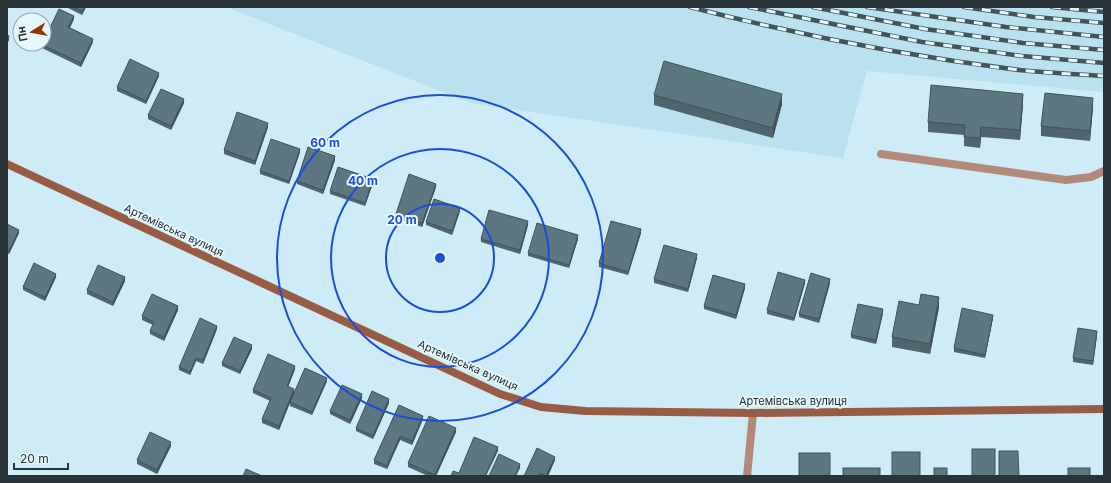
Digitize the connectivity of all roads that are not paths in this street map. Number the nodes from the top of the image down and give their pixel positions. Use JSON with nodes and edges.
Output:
{"nodes":[{"id":1,"x":881,"y":154,"type":"dead end"},
{"id":2,"x":7,"y":164,"type":"edge"},
{"id":3,"x":1104,"y":171,"type":"edge"},
{"id":4,"x":1104,"y":409,"type":"edge"},
{"id":5,"x":753,"y":413,"type":"junction"},
{"id":6,"x":747,"y":476,"type":"edge"}],
"edges":[{"from":1,"to":3,"type":"street"},
{"from":2,"to":5,"type":"main road","name":"Артемівська вулиця"},
{"from":4,"to":5,"type":"main road","name":"Артемівська вулиця"},
{"from":5,"to":6,"type":"street"}]}
